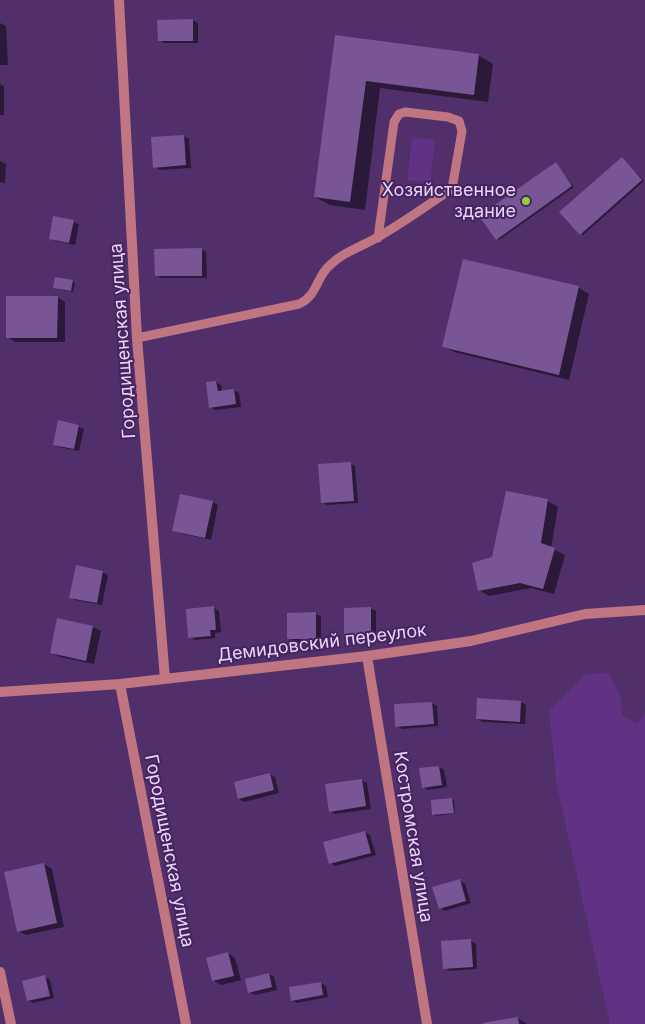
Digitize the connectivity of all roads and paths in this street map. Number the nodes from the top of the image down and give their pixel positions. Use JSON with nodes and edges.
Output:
{"nodes":[{"id":1,"x":120,"y":0,"type":"edge"},
{"id":2,"x":378,"y":238,"type":"junction"},
{"id":3,"x":137,"y":338,"type":"junction"},
{"id":4,"x":645,"y":610,"type":"edge"},
{"id":5,"x":367,"y":656,"type":"junction"},
{"id":6,"x":165,"y":679,"type":"junction"},
{"id":7,"x":120,"y":684,"type":"junction"},
{"id":8,"x":0,"y":692,"type":"edge"},
{"id":9,"x":0,"y":972,"type":"edge"},
{"id":10,"x":11,"y":1024,"type":"edge"},
{"id":11,"x":186,"y":1024,"type":"edge"},
{"id":12,"x":427,"y":1024,"type":"edge"}],
"edges":[{"from":1,"to":3,"type":"street","name":"Городищенская улица"},
{"from":2,"to":2,"type":"lane"},
{"from":2,"to":3,"type":"lane"},
{"from":3,"to":6,"type":"street","name":"Городищенская улица"},
{"from":4,"to":5,"type":"street","name":"Демидовский переулок"},
{"from":5,"to":6,"type":"street","name":"Демидовский переулок"},
{"from":5,"to":12,"type":"street","name":"Костромская улица"},
{"from":6,"to":7,"type":"street","name":"Демидовский переулок"},
{"from":7,"to":8,"type":"street","name":"Демидовский переулок"},
{"from":7,"to":11,"type":"street","name":"Городищенская улица"},
{"from":9,"to":10,"type":"street"}]}
